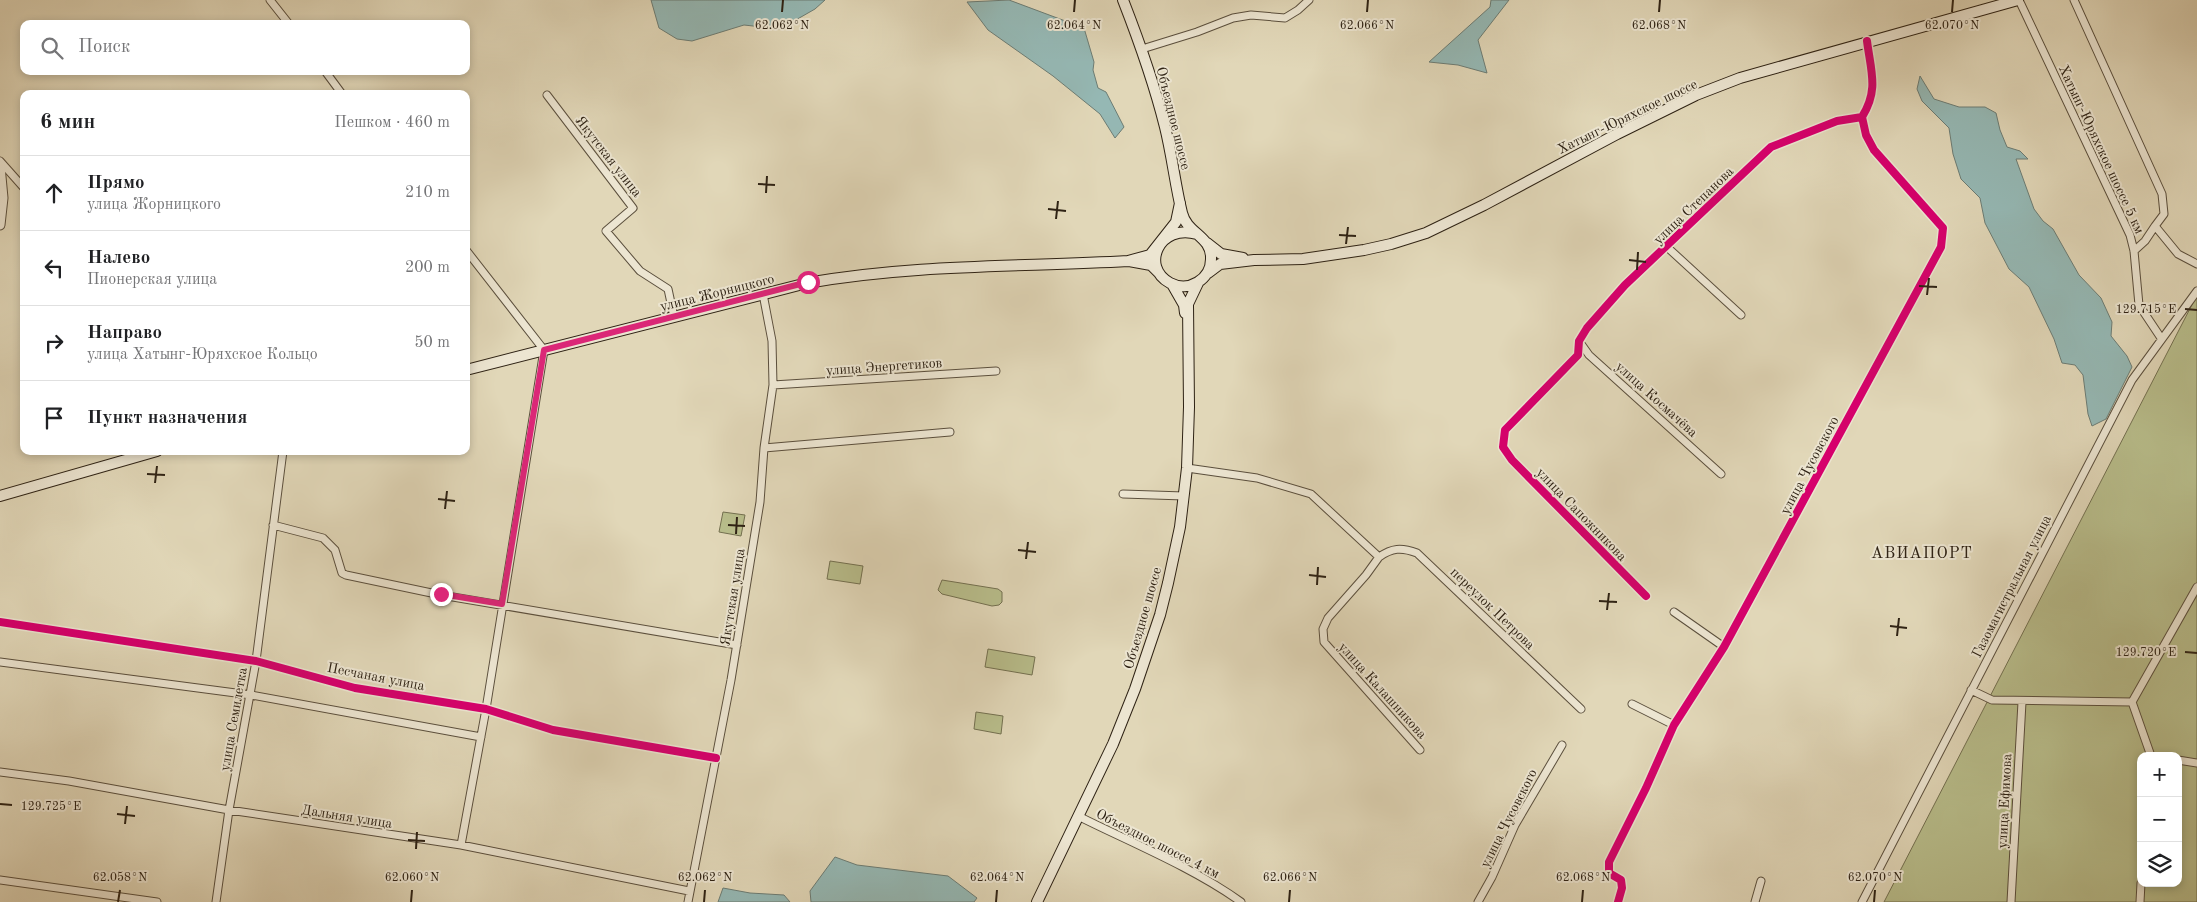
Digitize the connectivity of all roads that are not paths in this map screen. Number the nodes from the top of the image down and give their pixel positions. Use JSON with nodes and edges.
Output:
{"nodes":[{"id":1,"x":270,"y":0,"type":"edge"},
{"id":2,"x":1122,"y":0,"type":"edge"},
{"id":3,"x":1310,"y":0,"type":"edge"},
{"id":4,"x":2018,"y":0,"type":"edge"},
{"id":5,"x":2074,"y":0,"type":"edge"},
{"id":6,"x":286,"y":20,"type":"edge"},
{"id":7,"x":1867,"y":42,"type":"junction"},
{"id":8,"x":1142,"y":49,"type":"junction"},
{"id":9,"x":328,"y":75,"type":"edge"},
{"id":10,"x":339,"y":90,"type":"edge"},
{"id":11,"x":547,"y":95,"type":"dead end"},
{"id":12,"x":1862,"y":117,"type":"junction"},
{"id":13,"x":0,"y":161,"type":"edge"},
{"id":14,"x":0,"y":166,"type":"edge"},
{"id":15,"x":20,"y":184,"type":"edge"},
{"id":16,"x":1180,"y":203,"type":"junction"},
{"id":17,"x":0,"y":225,"type":"edge"},
{"id":18,"x":2155,"y":226,"type":"junction"},
{"id":19,"x":1197,"y":234,"type":"junction"},
{"id":20,"x":1162,"y":241,"type":"junction"},
{"id":21,"x":1206,"y":242,"type":"junction"},
{"id":22,"x":1667,"y":247,"type":"junction"},
{"id":23,"x":2134,"y":251,"type":"junction"},
{"id":24,"x":470,"y":255,"type":"edge"},
{"id":25,"x":1254,"y":260,"type":"junction"},
{"id":26,"x":1128,"y":261,"type":"junction"},
{"id":27,"x":2197,"y":264,"type":"edge"},
{"id":28,"x":1208,"y":273,"type":"junction"},
{"id":29,"x":1168,"y":282,"type":"junction"},
{"id":30,"x":1198,"y":282,"type":"junction"},
{"id":31,"x":2197,"y":291,"type":"edge"},
{"id":32,"x":764,"y":294,"type":"junction"},
{"id":33,"x":1741,"y":315,"type":"dead end"},
{"id":34,"x":674,"y":317,"type":"junction"},
{"id":35,"x":1187,"y":321,"type":"junction"},
{"id":36,"x":2161,"y":338,"type":"junction"},
{"id":37,"x":1579,"y":341,"type":"junction"},
{"id":38,"x":544,"y":350,"type":"junction"},
{"id":39,"x":470,"y":369,"type":"edge"},
{"id":40,"x":996,"y":371,"type":"dead end"},
{"id":41,"x":773,"y":385,"type":"junction"},
{"id":42,"x":950,"y":432,"type":"dead end"},
{"id":43,"x":1503,"y":447,"type":"joint"},
{"id":44,"x":764,"y":448,"type":"junction"},
{"id":45,"x":143,"y":455,"type":"edge"},
{"id":46,"x":282,"y":455,"type":"edge"},
{"id":47,"x":1187,"y":468,"type":"junction"},
{"id":48,"x":1721,"y":474,"type":"dead end"},
{"id":49,"x":1124,"y":494,"type":"dead end"},
{"id":50,"x":0,"y":496,"type":"edge"},
{"id":51,"x":1184,"y":496,"type":"junction"},
{"id":52,"x":273,"y":525,"type":"junction"},
{"id":53,"x":1378,"y":557,"type":"junction"},
{"id":54,"x":2197,"y":587,"type":"edge"},
{"id":55,"x":1646,"y":596,"type":"dead end"},
{"id":56,"x":502,"y":604,"type":"junction"},
{"id":57,"x":1674,"y":612,"type":"dead end"},
{"id":58,"x":0,"y":622,"type":"edge"},
{"id":59,"x":737,"y":645,"type":"junction"},
{"id":60,"x":1724,"y":647,"type":"junction"},
{"id":61,"x":256,"y":660,"type":"junction"},
{"id":62,"x":0,"y":662,"type":"edge"},
{"id":63,"x":1971,"y":690,"type":"junction"},
{"id":64,"x":250,"y":695,"type":"junction"},
{"id":65,"x":2022,"y":702,"type":"junction"},
{"id":66,"x":2132,"y":702,"type":"junction"},
{"id":67,"x":1632,"y":704,"type":"dead end"},
{"id":68,"x":486,"y":708,"type":"junction"},
{"id":69,"x":1581,"y":709,"type":"dead end"},
{"id":70,"x":1674,"y":725,"type":"junction"},
{"id":71,"x":481,"y":737,"type":"junction"},
{"id":72,"x":1562,"y":745,"type":"dead end"},
{"id":73,"x":1420,"y":750,"type":"dead end"},
{"id":74,"x":2150,"y":752,"type":"edge"},
{"id":75,"x":716,"y":758,"type":"junction"},
{"id":76,"x":2182,"y":761,"type":"edge"},
{"id":77,"x":2197,"y":763,"type":"edge"},
{"id":78,"x":0,"y":772,"type":"edge"},
{"id":79,"x":230,"y":810,"type":"junction"},
{"id":80,"x":1078,"y":816,"type":"junction"},
{"id":81,"x":461,"y":845,"type":"junction"},
{"id":82,"x":0,"y":880,"type":"edge"},
{"id":83,"x":1761,"y":881,"type":"dead end"},
{"id":84,"x":2141,"y":887,"type":"edge"},
{"id":85,"x":689,"y":891,"type":"junction"},
{"id":86,"x":157,"y":902,"type":"edge"},
{"id":87,"x":216,"y":902,"type":"edge"},
{"id":88,"x":688,"y":902,"type":"edge"},
{"id":89,"x":1037,"y":902,"type":"edge"},
{"id":90,"x":1241,"y":902,"type":"edge"},
{"id":91,"x":1478,"y":902,"type":"edge"},
{"id":92,"x":1618,"y":902,"type":"edge"},
{"id":93,"x":1755,"y":902,"type":"edge"},
{"id":94,"x":1862,"y":902,"type":"edge"},
{"id":95,"x":2011,"y":902,"type":"edge"},
{"id":96,"x":2140,"y":902,"type":"edge"}],
"edges":[{"from":1,"to":6,"type":"street"},
{"from":2,"to":8,"type":"main road","name":"Объездное шоссе"},
{"from":3,"to":8,"type":"street"},
{"from":4,"to":7,"type":"main road","name":"Хатынг-Юряхское шоссе"},
{"from":4,"to":23,"type":"street","name":"Хатынг-Юряхское шоссе 5 км"},
{"from":5,"to":18,"type":"street","name":"Хатынг-Юряхское шоссе 5 км"},
{"from":7,"to":12,"type":"street"},
{"from":7,"to":25,"type":"main road","name":"Хатынг-Юряхское шоссе"},
{"from":8,"to":16,"type":"main road","name":"Объездное шоссе"},
{"from":9,"to":10,"type":"street"},
{"from":11,"to":34,"type":"street","name":"Якутская улица"},
{"from":12,"to":22,"type":"street","name":"улица Степанова"},
{"from":12,"to":60,"type":"street","name":"улица Чусовского"},
{"from":13,"to":15,"type":"street"},
{"from":14,"to":17,"type":"street"},
{"from":16,"to":19,"type":"main road"},
{"from":16,"to":20,"type":"main road","name":"Объездное шоссе"},
{"from":18,"to":23,"type":"street"},
{"from":18,"to":27,"type":"street","name":"Хатынг-Юряхское шоссе 5 км"},
{"from":19,"to":20,"type":"main road"},
{"from":19,"to":21,"type":"main road"},
{"from":20,"to":26,"type":"main road","name":"улица Жорницкого"},
{"from":20,"to":29,"type":"main road"},
{"from":21,"to":25,"type":"main road","name":"Хатынг-Юряхское шоссе"},
{"from":21,"to":28,"type":"main road"},
{"from":22,"to":33,"type":"street"},
{"from":22,"to":37,"type":"street","name":"улица Степанова"},
{"from":23,"to":36,"type":"street","name":"Хатынг-Юряхское шоссе 5 км"},
{"from":24,"to":38,"type":"street"},
{"from":25,"to":28,"type":"main road","name":"Хатынг-Юряхское шоссе"},
{"from":26,"to":29,"type":"main road","name":"улица Жорницкого"},
{"from":26,"to":32,"type":"main road","name":"улица Жорницкого"},
{"from":28,"to":30,"type":"main road"},
{"from":29,"to":30,"type":"main road"},
{"from":29,"to":35,"type":"main road","name":"Объездное шоссе"},
{"from":30,"to":35,"type":"main road","name":"Объездное шоссе"},
{"from":31,"to":36,"type":"street","name":"Газомагистральная улица"},
{"from":32,"to":34,"type":"main road","name":"улица Жорницкого"},
{"from":32,"to":41,"type":"street","name":"Якутская улица"},
{"from":34,"to":38,"type":"main road","name":"улица Жорницкого"},
{"from":35,"to":47,"type":"main road","name":"Объездное шоссе"},
{"from":36,"to":63,"type":"street","name":"Газомагистральная улица"},
{"from":37,"to":43,"type":"street","name":"улица Степанова"},
{"from":37,"to":48,"type":"street","name":"улица Космачёва"},
{"from":38,"to":39,"type":"main road","name":"улица Жорницкого"},
{"from":38,"to":56,"type":"street"},
{"from":40,"to":41,"type":"street","name":"улица Энергетиков"},
{"from":41,"to":44,"type":"street","name":"Якутская улица"},
{"from":42,"to":44,"type":"street"},
{"from":43,"to":55,"type":"street","name":"улица Сапожникова"},
{"from":44,"to":59,"type":"street","name":"Якутская улица"},
{"from":45,"to":50,"type":"main road"},
{"from":46,"to":52,"type":"street","name":"улица Семилетка"},
{"from":47,"to":51,"type":"main road","name":"Объездное шоссе"},
{"from":47,"to":53,"type":"street"},
{"from":49,"to":51,"type":"street"},
{"from":51,"to":80,"type":"main road","name":"Объездное шоссе"},
{"from":52,"to":56,"type":"street"},
{"from":52,"to":61,"type":"street","name":"улица Семилетка"},
{"from":53,"to":69,"type":"street","name":"переулок Петрова"},
{"from":53,"to":73,"type":"street","name":"улица Калашникова"},
{"from":54,"to":66,"type":"street"},
{"from":56,"to":59,"type":"street"},
{"from":56,"to":68,"type":"street"},
{"from":57,"to":60,"type":"street"},
{"from":58,"to":61,"type":"street","name":"Песчаная улица"},
{"from":59,"to":75,"type":"street","name":"Якутская улица"},
{"from":60,"to":70,"type":"street","name":"улица Чусовского"},
{"from":61,"to":64,"type":"street","name":"улица Семилетка"},
{"from":61,"to":68,"type":"street","name":"Песчаная улица"},
{"from":62,"to":64,"type":"street"},
{"from":63,"to":65,"type":"street"},
{"from":63,"to":94,"type":"street","name":"Газомагистральная улица"},
{"from":64,"to":71,"type":"street"},
{"from":64,"to":79,"type":"street","name":"улица Семилетка"},
{"from":65,"to":66,"type":"street"},
{"from":65,"to":95,"type":"street","name":"улица Ефимова"},
{"from":66,"to":74,"type":"street"},
{"from":67,"to":70,"type":"street"},
{"from":68,"to":71,"type":"street"},
{"from":68,"to":75,"type":"street","name":"Песчаная улица"},
{"from":70,"to":92,"type":"street","name":"улица Чусовского"},
{"from":71,"to":81,"type":"street"},
{"from":72,"to":91,"type":"street","name":"улица Чусовского"},
{"from":75,"to":85,"type":"street","name":"Якутская улица"},
{"from":76,"to":77,"type":"street"},
{"from":78,"to":79,"type":"street","name":"Дальняя улица"},
{"from":79,"to":81,"type":"street","name":"Дальняя улица"},
{"from":79,"to":87,"type":"street","name":"улица Семилетка"},
{"from":80,"to":89,"type":"main road","name":"Объездное шоссе"},
{"from":80,"to":90,"type":"street","name":"Объездное шоссе 4 км"},
{"from":81,"to":85,"type":"street","name":"Дальняя улица"},
{"from":82,"to":86,"type":"street"},
{"from":83,"to":93,"type":"street"},
{"from":84,"to":96,"type":"street"},
{"from":85,"to":88,"type":"street","name":"Якутская улица"}]}
